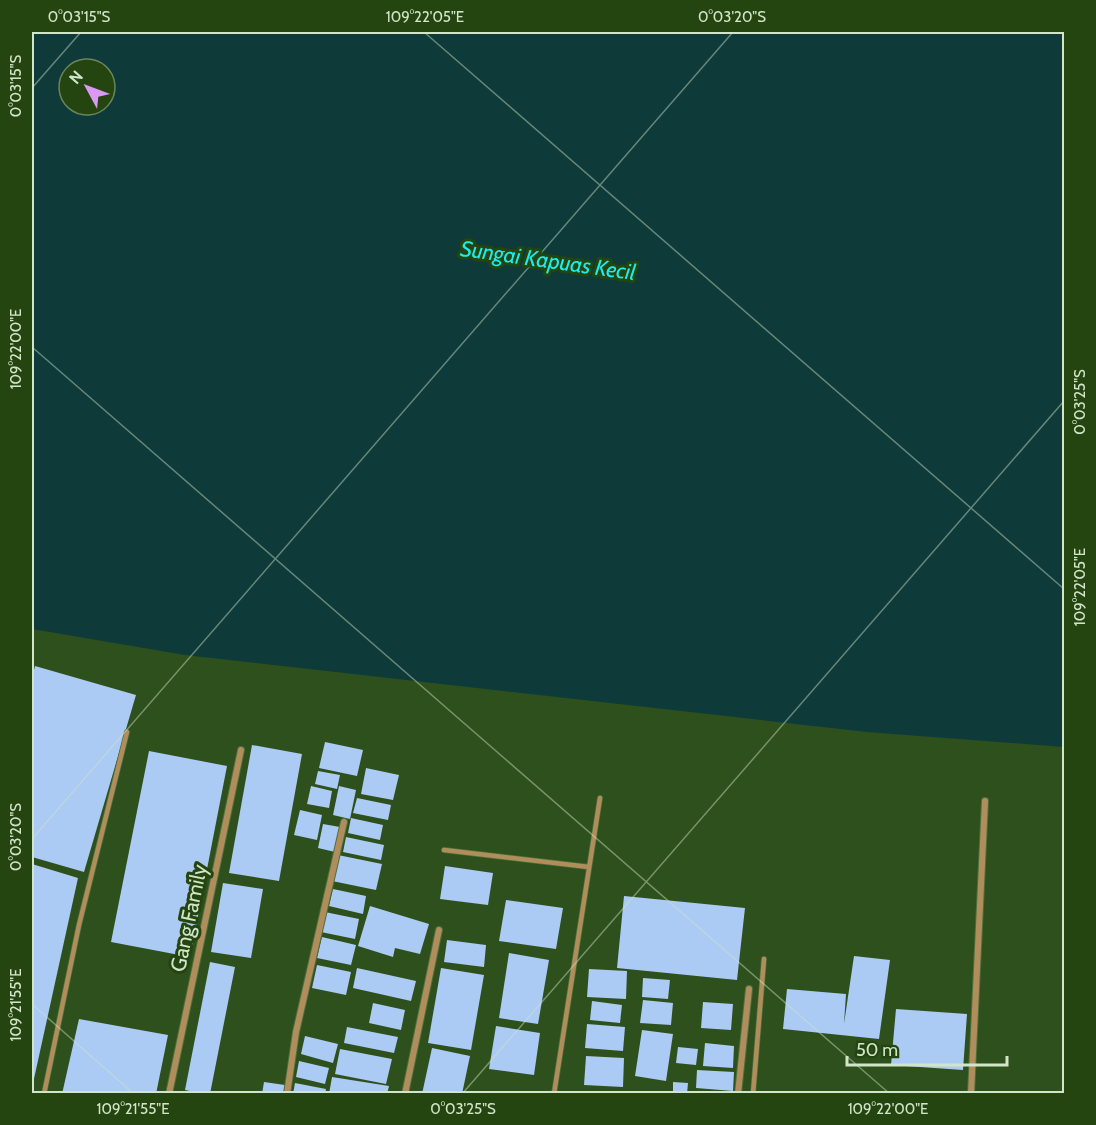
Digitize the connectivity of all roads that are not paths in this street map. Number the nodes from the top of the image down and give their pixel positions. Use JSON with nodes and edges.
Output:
{"nodes":[{"id":1,"x":127,"y":732,"type":"dead end"},
{"id":2,"x":242,"y":750,"type":"dead end"},
{"id":3,"x":600,"y":798,"type":"dead end"},
{"id":4,"x":985,"y":801,"type":"dead end"},
{"id":5,"x":344,"y":822,"type":"dead end"},
{"id":6,"x":444,"y":850,"type":"dead end"},
{"id":7,"x":589,"y":867,"type":"junction"},
{"id":8,"x":439,"y":930,"type":"dead end"},
{"id":9,"x":764,"y":959,"type":"dead end"},
{"id":10,"x":749,"y":989,"type":"dead end"},
{"id":11,"x":44,"y":1094,"type":"edge"},
{"id":12,"x":169,"y":1094,"type":"edge"},
{"id":13,"x":287,"y":1094,"type":"edge"},
{"id":14,"x":405,"y":1094,"type":"edge"},
{"id":15,"x":554,"y":1094,"type":"edge"},
{"id":16,"x":738,"y":1094,"type":"edge"},
{"id":17,"x":753,"y":1094,"type":"edge"},
{"id":18,"x":971,"y":1094,"type":"edge"}],
"edges":[{"from":1,"to":11,"type":"lane"},
{"from":2,"to":12,"type":"street","name":"Gang Family"},
{"from":3,"to":7,"type":"lane"},
{"from":4,"to":18,"type":"street"},
{"from":5,"to":13,"type":"street"},
{"from":6,"to":7,"type":"lane"},
{"from":7,"to":15,"type":"lane"},
{"from":8,"to":14,"type":"street"},
{"from":9,"to":17,"type":"lane"},
{"from":10,"to":16,"type":"street"}]}
